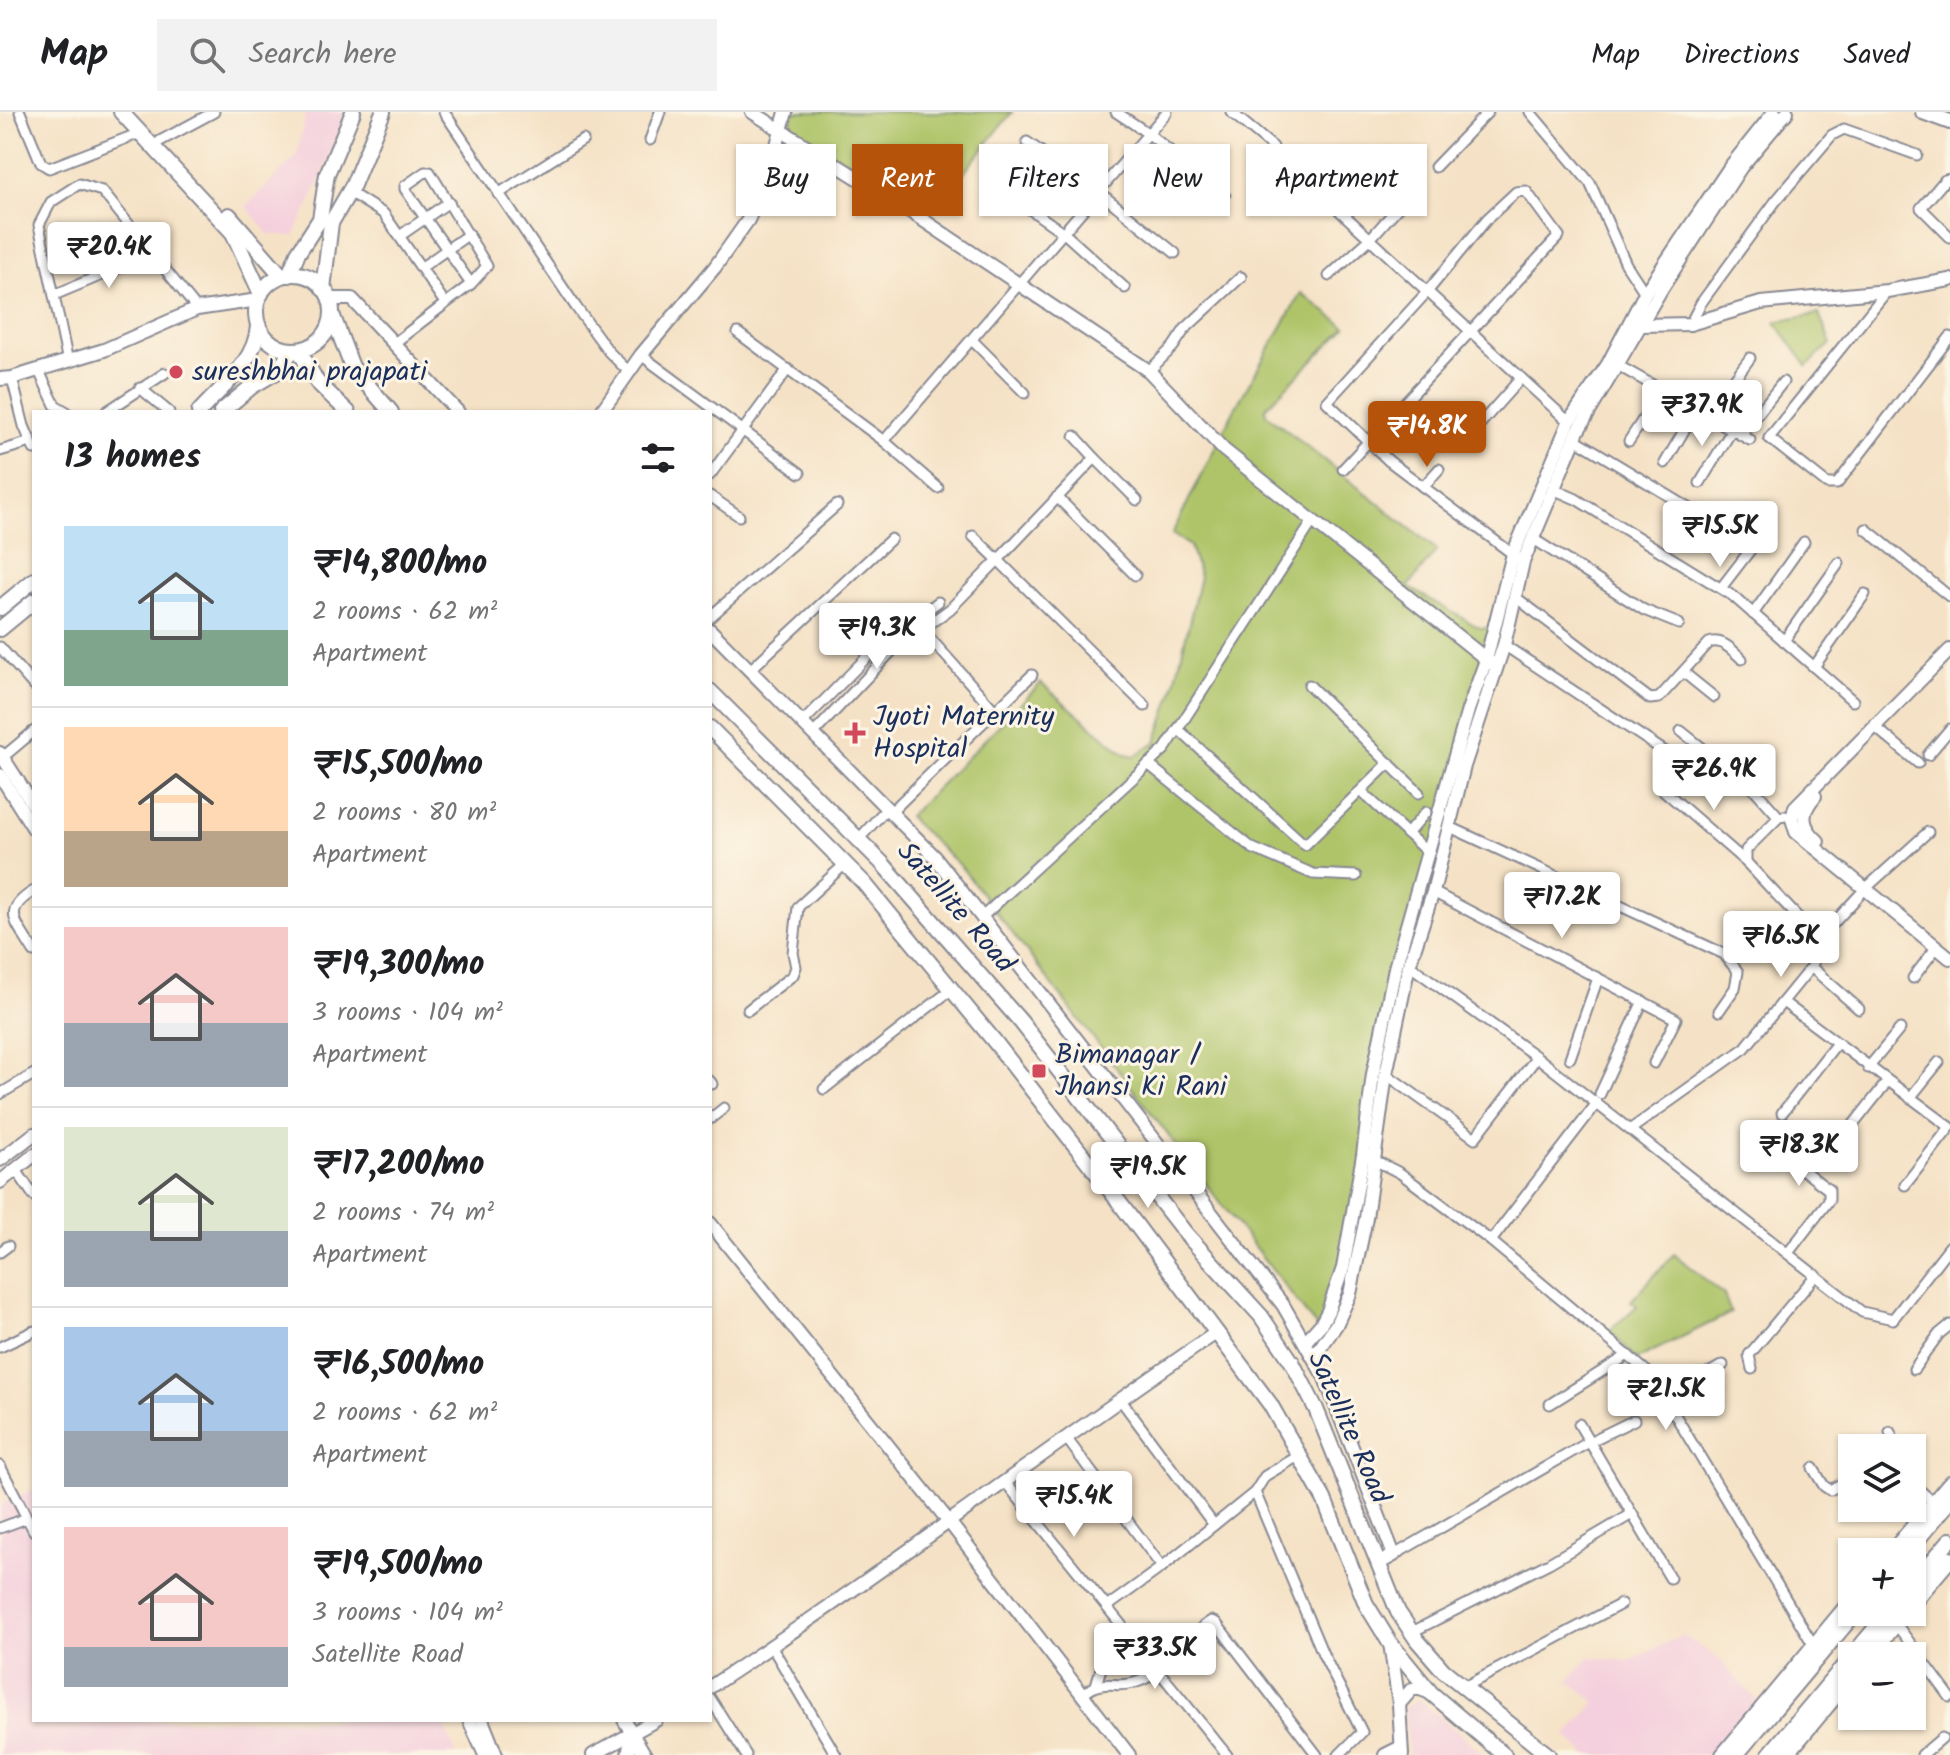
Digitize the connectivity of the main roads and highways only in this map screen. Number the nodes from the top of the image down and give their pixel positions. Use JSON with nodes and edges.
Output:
{"nodes":[{"id":1,"x":121,"y":112,"type":"edge"},
{"id":2,"x":134,"y":112,"type":"edge"},
{"id":3,"x":353,"y":112,"type":"edge"},
{"id":4,"x":383,"y":112,"type":"edge"},
{"id":5,"x":1923,"y":112,"type":"edge"},
{"id":6,"x":1950,"y":122,"type":"edge"},
{"id":7,"x":286,"y":275,"type":"junction"},
{"id":8,"x":259,"y":297,"type":"junction"},
{"id":9,"x":328,"y":301,"type":"junction"},
{"id":10,"x":258,"y":326,"type":"junction"},
{"id":11,"x":296,"y":350,"type":"junction"},
{"id":12,"x":201,"y":410,"type":"edge"},
{"id":13,"x":223,"y":410,"type":"edge"},
{"id":14,"x":346,"y":410,"type":"edge"},
{"id":15,"x":389,"y":410,"type":"edge"},
{"id":16,"x":32,"y":582,"type":"edge"},
{"id":17,"x":32,"y":603,"type":"edge"},
{"id":18,"x":0,"y":608,"type":"edge"},
{"id":19,"x":0,"y":629,"type":"edge"},
{"id":20,"x":712,"y":693,"type":"edge"},
{"id":21,"x":712,"y":730,"type":"edge"},
{"id":22,"x":1950,"y":1483,"type":"edge"},
{"id":23,"x":1950,"y":1501,"type":"edge"},
{"id":24,"x":1903,"y":1538,"type":"edge"},
{"id":25,"x":1919,"y":1538,"type":"edge"},
{"id":26,"x":1950,"y":1540,"type":"edge"},
{"id":27,"x":1950,"y":1559,"type":"edge"},
{"id":28,"x":1926,"y":1568,"type":"edge"},
{"id":29,"x":1926,"y":1587,"type":"edge"},
{"id":30,"x":1838,"y":1617,"type":"edge"},
{"id":31,"x":1844,"y":1626,"type":"edge"},
{"id":32,"x":1885,"y":1626,"type":"edge"},
{"id":33,"x":1838,"y":1693,"type":"edge"},
{"id":34,"x":1504,"y":1755,"type":"edge"},
{"id":35,"x":1548,"y":1755,"type":"edge"},
{"id":36,"x":1723,"y":1755,"type":"edge"},
{"id":37,"x":1736,"y":1755,"type":"edge"},
{"id":38,"x":1769,"y":1755,"type":"edge"},
{"id":39,"x":1786,"y":1755,"type":"edge"}],
"edges":[{"from":1,"to":8,"type":"main road"},
{"from":2,"to":7,"type":"main road"},
{"from":3,"to":7,"type":"main road"},
{"from":4,"to":9,"type":"main road"},
{"from":5,"to":6,"type":"main road"},
{"from":7,"to":8,"type":"main road"},
{"from":7,"to":9,"type":"main road"},
{"from":8,"to":10,"type":"main road"},
{"from":9,"to":11,"type":"main road"},
{"from":9,"to":15,"type":"main road"},
{"from":10,"to":11,"type":"main road"},
{"from":10,"to":12,"type":"main road"},
{"from":11,"to":13,"type":"main road"},
{"from":11,"to":14,"type":"main road"},
{"from":16,"to":18,"type":"main road"},
{"from":17,"to":19,"type":"main road"},
{"from":20,"to":35,"type":"main road","name":"Satellite Road"},
{"from":21,"to":34,"type":"main road","name":"Satellite Road"},
{"from":22,"to":24,"type":"main road"},
{"from":23,"to":25,"type":"main road"},
{"from":26,"to":28,"type":"main road"},
{"from":27,"to":29,"type":"main road"},
{"from":30,"to":36,"type":"main road"},
{"from":31,"to":37,"type":"main road"},
{"from":32,"to":38,"type":"main road"},
{"from":33,"to":39,"type":"main road"}]}
